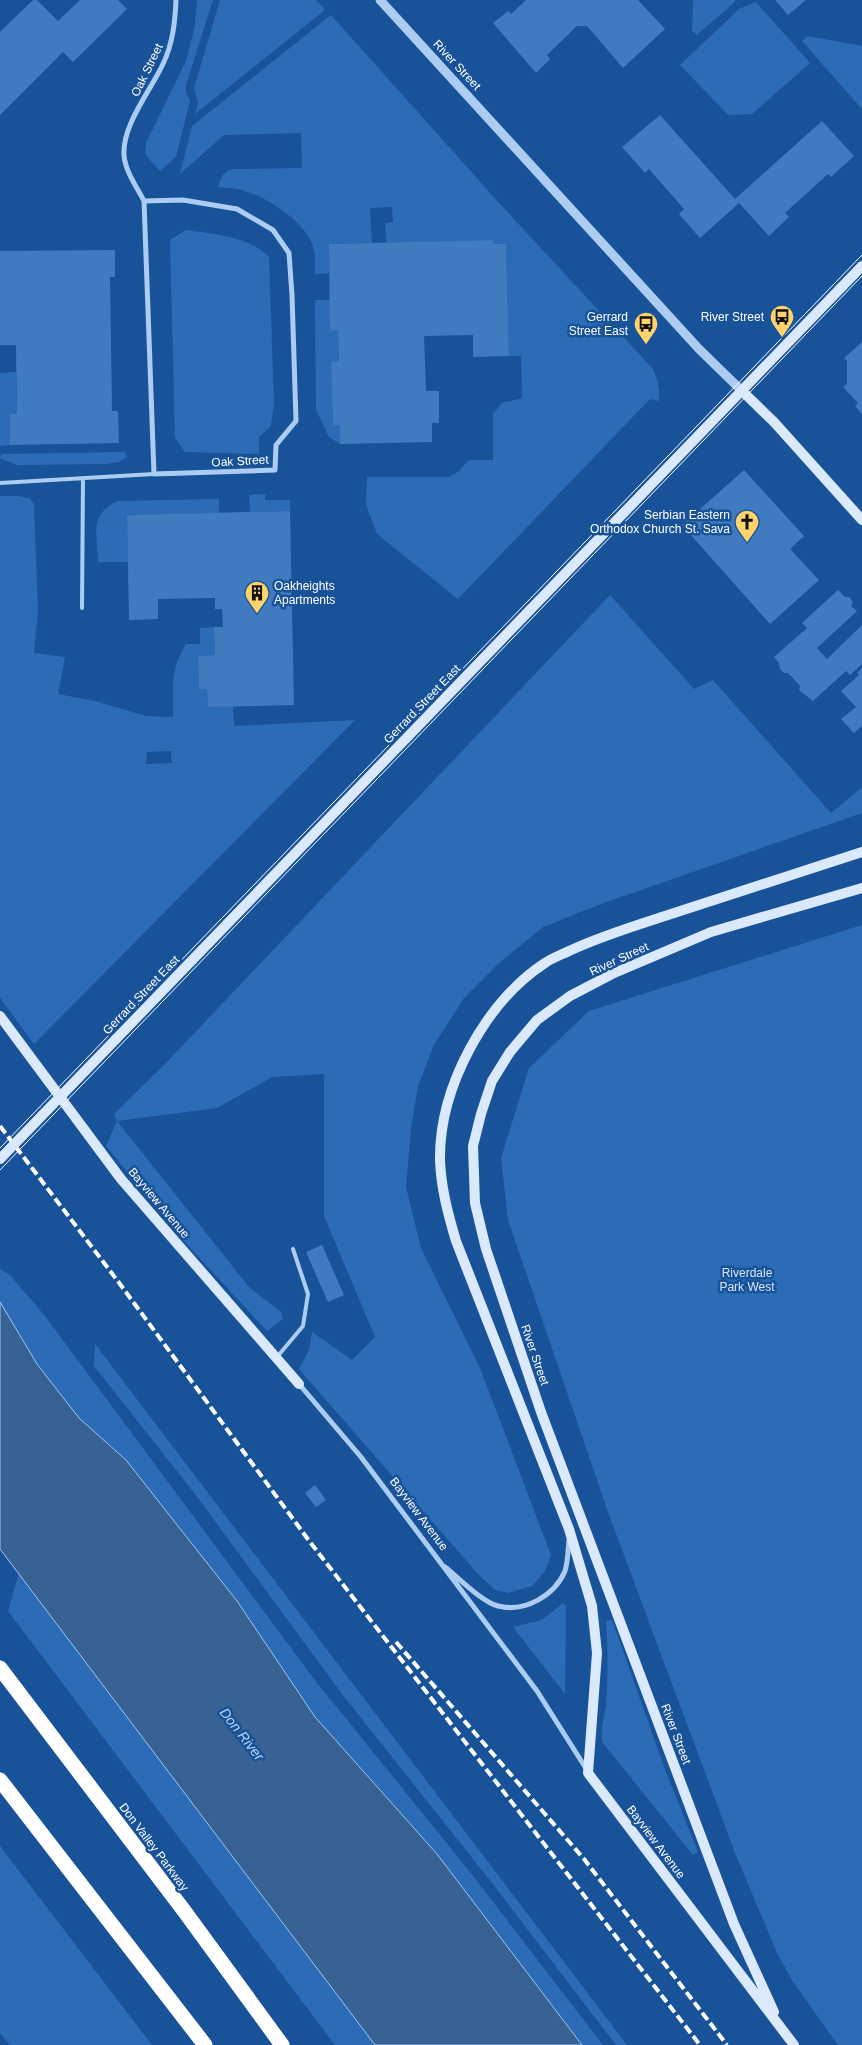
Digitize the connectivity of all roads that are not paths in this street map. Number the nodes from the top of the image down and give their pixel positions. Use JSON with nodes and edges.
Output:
{"nodes":[{"id":1,"x":176,"y":0,"type":"edge"},
{"id":2,"x":380,"y":0,"type":"edge"},
{"id":3,"x":144,"y":201,"type":"junction"},
{"id":4,"x":862,"y":266,"type":"edge"},
{"id":5,"x":742,"y":391,"type":"junction"},
{"id":6,"x":154,"y":474,"type":"junction"},
{"id":7,"x":83,"y":479,"type":"junction"},
{"id":8,"x":0,"y":483,"type":"edge"},
{"id":9,"x":862,"y":520,"type":"edge"},
{"id":10,"x":82,"y":608,"type":"dead end"},
{"id":11,"x":862,"y":852,"type":"edge"},
{"id":12,"x":862,"y":888,"type":"edge"},
{"id":13,"x":0,"y":1016,"type":"edge"},
{"id":14,"x":0,"y":1159,"type":"edge"},
{"id":15,"x":293,"y":1249,"type":"dead end"},
{"id":16,"x":275,"y":1358,"type":"junction"},
{"id":17,"x":299,"y":1384,"type":"joint"},
{"id":18,"x":569,"y":1530,"type":"junction"},
{"id":19,"x":439,"y":1562,"type":"junction"},
{"id":20,"x":0,"y":1668,"type":"edge"},
{"id":21,"x":588,"y":1772,"type":"junction"},
{"id":22,"x":0,"y":1780,"type":"edge"},
{"id":23,"x":781,"y":2028,"type":"junction"},
{"id":24,"x":205,"y":2045,"type":"edge"},
{"id":25,"x":282,"y":2045,"type":"edge"},
{"id":26,"x":794,"y":2045,"type":"edge"}],
"edges":[{"from":1,"to":3,"type":"street","name":"Oak Street"},
{"from":2,"to":5,"type":"street","name":"River Street"},
{"from":3,"to":6,"type":"street","name":"Oak Street"},
{"from":3,"to":6,"type":"street","name":"Oak Street"},
{"from":4,"to":5,"type":"main road","name":"Gerrard Street East"},
{"from":5,"to":9,"type":"main road","name":"River Street"},
{"from":5,"to":14,"type":"main road","name":"Gerrard Street East","bridge":true},
{"from":6,"to":7,"type":"lane"},
{"from":7,"to":8,"type":"lane"},
{"from":7,"to":10,"type":"lane"},
{"from":11,"to":18,"type":"main road","name":"River Street"},
{"from":12,"to":23,"type":"main road","name":"River Street"},
{"from":13,"to":16,"type":"main road","name":"Bayview Avenue"},
{"from":15,"to":16,"type":"lane"},
{"from":16,"to":17,"type":"main road","name":"Bayview Avenue"},
{"from":17,"to":19,"type":"street","name":"Bayview Avenue"},
{"from":18,"to":19,"type":"street","name":"River Street"},
{"from":18,"to":21,"type":"main road","name":"River Street"},
{"from":19,"to":21,"type":"street","name":"Bayview Avenue"},
{"from":20,"to":25,"type":"highway","name":"Don Valley Parkway"},
{"from":21,"to":23,"type":"main road","name":"Bayview Avenue"},
{"from":22,"to":24,"type":"highway"},
{"from":23,"to":26,"type":"main road","name":"Bayview Avenue"}]}
